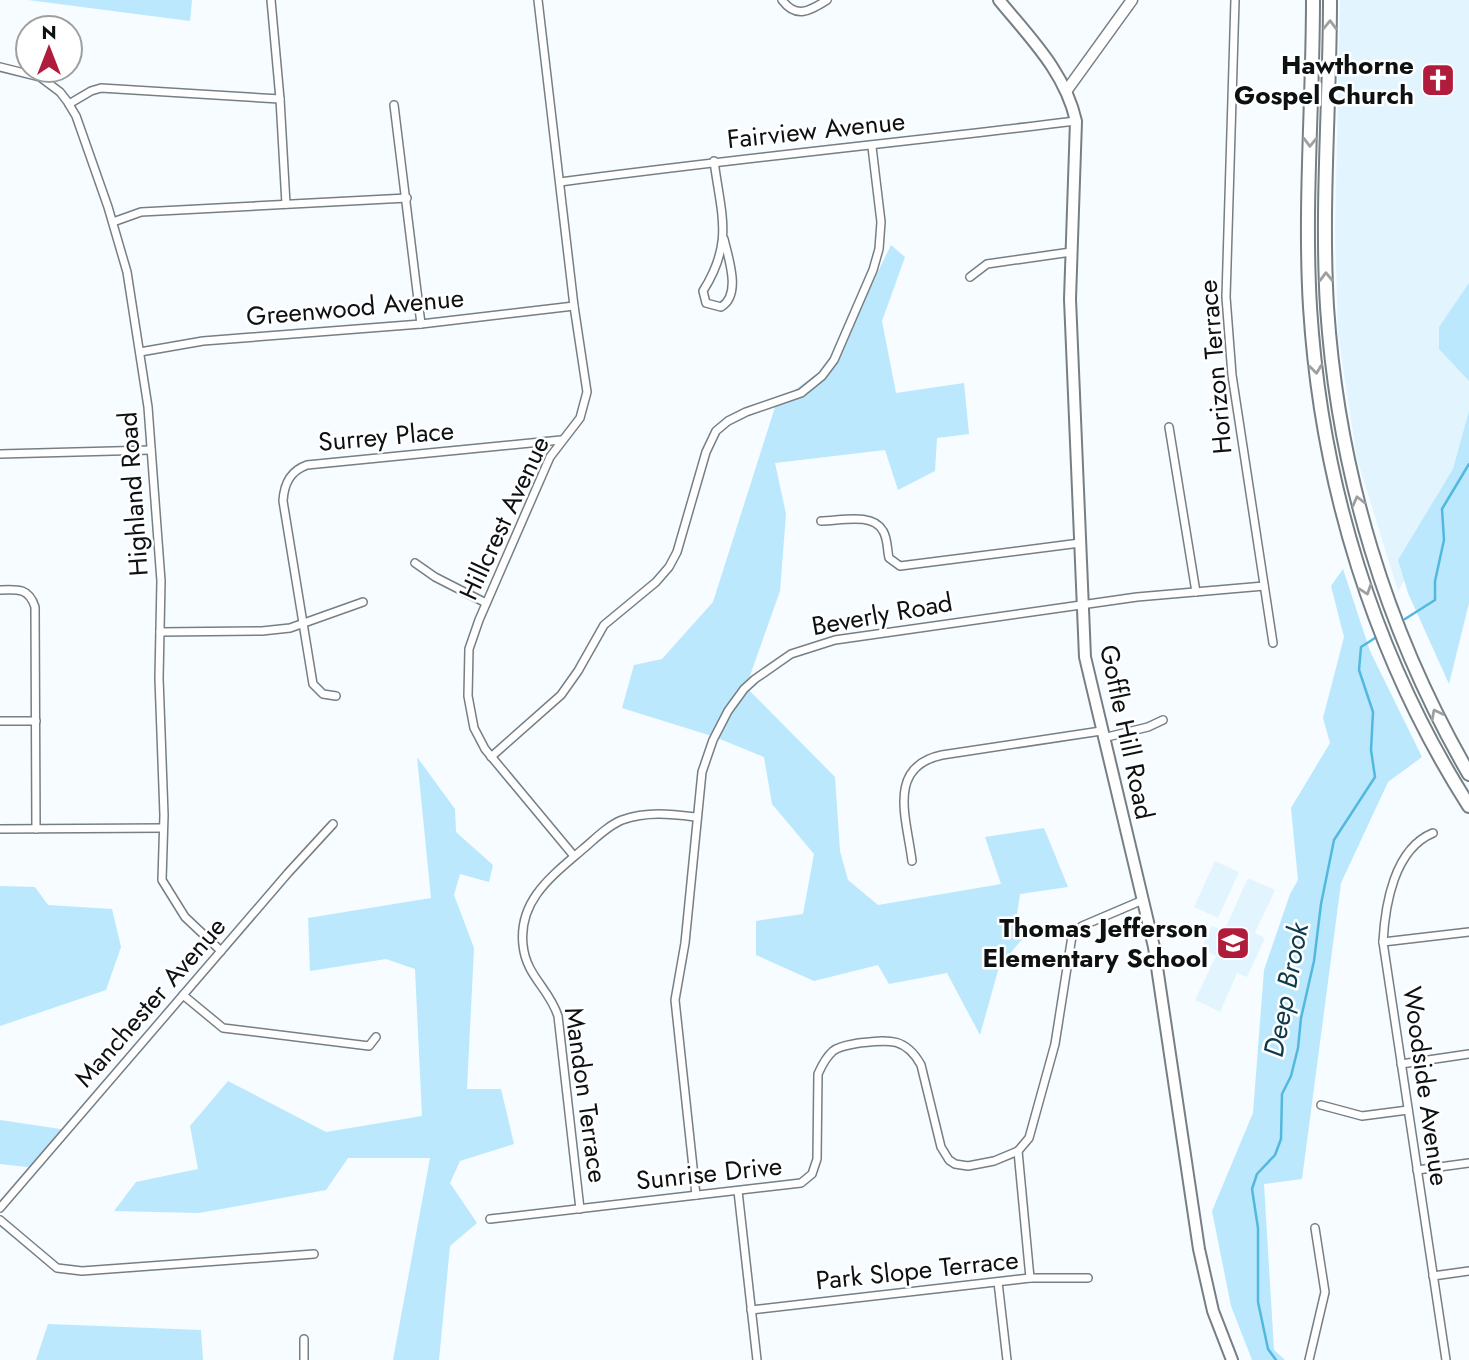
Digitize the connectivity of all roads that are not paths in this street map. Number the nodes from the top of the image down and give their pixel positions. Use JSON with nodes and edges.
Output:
{"nodes":[{"id":1,"x":271,"y":0,"type":"edge"},
{"id":2,"x":538,"y":0,"type":"edge"},
{"id":3,"x":782,"y":0,"type":"edge"},
{"id":4,"x":827,"y":0,"type":"edge"},
{"id":5,"x":999,"y":0,"type":"edge"},
{"id":6,"x":1132,"y":0,"type":"edge"},
{"id":7,"x":1235,"y":0,"type":"edge"},
{"id":8,"x":1313,"y":0,"type":"edge"},
{"id":9,"x":1330,"y":0,"type":"edge"},
{"id":10,"x":0,"y":67,"type":"edge"},
{"id":11,"x":1067,"y":90,"type":"junction"},
{"id":12,"x":280,"y":99,"type":"junction"},
{"id":13,"x":69,"y":104,"type":"junction"},
{"id":14,"x":394,"y":105,"type":"dead end"},
{"id":15,"x":1076,"y":121,"type":"junction"},
{"id":16,"x":872,"y":146,"type":"junction"},
{"id":17,"x":713,"y":161,"type":"junction"},
{"id":18,"x":561,"y":181,"type":"junction"},
{"id":19,"x":407,"y":198,"type":"junction"},
{"id":20,"x":286,"y":204,"type":"junction"},
{"id":21,"x":113,"y":222,"type":"junction"},
{"id":22,"x":724,"y":239,"type":"junction"},
{"id":23,"x":1071,"y":251,"type":"junction"},
{"id":24,"x":970,"y":277,"type":"dead end"},
{"id":25,"x":574,"y":306,"type":"junction"},
{"id":26,"x":421,"y":324,"type":"junction"},
{"id":27,"x":140,"y":352,"type":"junction"},
{"id":28,"x":1169,"y":427,"type":"dead end"},
{"id":29,"x":561,"y":440,"type":"junction"},
{"id":30,"x":151,"y":450,"type":"junction"},
{"id":31,"x":0,"y":454,"type":"edge"},
{"id":32,"x":821,"y":522,"type":"dead end"},
{"id":33,"x":1080,"y":543,"type":"junction"},
{"id":34,"x":415,"y":563,"type":"dead end"},
{"id":35,"x":1264,"y":586,"type":"junction"},
{"id":36,"x":0,"y":590,"type":"edge"},
{"id":37,"x":1196,"y":592,"type":"junction"},
{"id":38,"x":363,"y":602,"type":"dead end"},
{"id":39,"x":486,"y":603,"type":"junction"},
{"id":40,"x":1082,"y":605,"type":"junction"},
{"id":41,"x":302,"y":623,"type":"junction"},
{"id":42,"x":160,"y":632,"type":"junction"},
{"id":43,"x":1273,"y":643,"type":"dead end"},
{"id":44,"x":336,"y":696,"type":"dead end"},
{"id":45,"x":0,"y":720,"type":"edge"},
{"id":46,"x":1163,"y":720,"type":"dead end"},
{"id":47,"x":36,"y":721,"type":"junction"},
{"id":48,"x":1102,"y":735,"type":"junction"},
{"id":49,"x":491,"y":757,"type":"junction"},
{"id":50,"x":1469,"y":774,"type":"edge"},
{"id":51,"x":1469,"y":806,"type":"edge"},
{"id":52,"x":696,"y":817,"type":"junction"},
{"id":53,"x":333,"y":824,"type":"dead end"},
{"id":54,"x":163,"y":828,"type":"junction"},
{"id":55,"x":0,"y":829,"type":"edge"},
{"id":56,"x":36,"y":829,"type":"junction"},
{"id":57,"x":1433,"y":833,"type":"dead end"},
{"id":58,"x":574,"y":856,"type":"junction"},
{"id":59,"x":912,"y":861,"type":"dead end"},
{"id":60,"x":1143,"y":900,"type":"junction"},
{"id":61,"x":1469,"y":932,"type":"edge"},
{"id":62,"x":1383,"y":942,"type":"junction"},
{"id":63,"x":221,"y":951,"type":"junction"},
{"id":64,"x":183,"y":995,"type":"junction"},
{"id":65,"x":376,"y":1037,"type":"dead end"},
{"id":66,"x":1469,"y":1054,"type":"edge"},
{"id":67,"x":1401,"y":1064,"type":"junction"},
{"id":68,"x":1321,"y":1105,"type":"dead end"},
{"id":69,"x":1408,"y":1110,"type":"junction"},
{"id":70,"x":1018,"y":1151,"type":"junction"},
{"id":71,"x":1469,"y":1163,"type":"edge"},
{"id":72,"x":1417,"y":1170,"type":"junction"},
{"id":73,"x":738,"y":1191,"type":"junction"},
{"id":74,"x":696,"y":1195,"type":"junction"},
{"id":75,"x":0,"y":1208,"type":"edge"},
{"id":76,"x":580,"y":1209,"type":"junction"},
{"id":77,"x":490,"y":1219,"type":"dead end"},
{"id":78,"x":0,"y":1220,"type":"edge"},
{"id":79,"x":1315,"y":1228,"type":"dead end"},
{"id":80,"x":314,"y":1254,"type":"dead end"},
{"id":81,"x":1469,"y":1271,"type":"edge"},
{"id":82,"x":1433,"y":1276,"type":"junction"},
{"id":83,"x":1030,"y":1278,"type":"junction"},
{"id":84,"x":1088,"y":1278,"type":"dead end"},
{"id":85,"x":998,"y":1282,"type":"junction"},
{"id":86,"x":751,"y":1310,"type":"junction"},
{"id":87,"x":304,"y":1339,"type":"dead end"},
{"id":88,"x":304,"y":1360,"type":"edge"},
{"id":89,"x":757,"y":1360,"type":"edge"},
{"id":90,"x":1007,"y":1360,"type":"edge"},
{"id":91,"x":1232,"y":1360,"type":"edge"},
{"id":92,"x":1310,"y":1360,"type":"edge"},
{"id":93,"x":1446,"y":1360,"type":"edge"}],
"edges":[{"from":1,"to":12,"type":"street"},
{"from":2,"to":18,"type":"street","name":"Hillcrest Avenue"},
{"from":3,"to":4,"type":"street"},
{"from":5,"to":11,"type":"main road","name":"Goffle Hill Road"},
{"from":6,"to":11,"type":"street"},
{"from":7,"to":35,"type":"street","name":"Horizon Terrace"},
{"from":8,"to":51,"type":"highway","one_way":true},
{"from":50,"to":9,"type":"highway","one_way":true},
{"from":10,"to":13,"type":"street","name":"Highland Road"},
{"from":11,"to":15,"type":"main road","name":"Goffle Hill Road"},
{"from":12,"to":13,"type":"street"},
{"from":12,"to":20,"type":"street"},
{"from":13,"to":21,"type":"street","name":"Highland Road"},
{"from":14,"to":19,"type":"street"},
{"from":15,"to":16,"type":"street","name":"Fairview Avenue"},
{"from":15,"to":23,"type":"main road","name":"Goffle Hill Road"},
{"from":16,"to":17,"type":"street","name":"Fairview Avenue"},
{"from":16,"to":49,"type":"street"},
{"from":17,"to":18,"type":"street","name":"Fairview Avenue"},
{"from":17,"to":22,"type":"street"},
{"from":18,"to":25,"type":"street","name":"Hillcrest Avenue"},
{"from":19,"to":20,"type":"street"},
{"from":19,"to":26,"type":"street"},
{"from":20,"to":21,"type":"street"},
{"from":21,"to":27,"type":"street","name":"Highland Road"},
{"from":22,"to":22,"type":"street"},
{"from":23,"to":24,"type":"street"},
{"from":23,"to":33,"type":"main road","name":"Goffle Hill Road"},
{"from":25,"to":26,"type":"street","name":"Greenwood Avenue"},
{"from":25,"to":29,"type":"street","name":"Hillcrest Avenue"},
{"from":26,"to":27,"type":"street","name":"Greenwood Avenue"},
{"from":27,"to":30,"type":"street","name":"Highland Road"},
{"from":28,"to":37,"type":"street"},
{"from":29,"to":39,"type":"street","name":"Hillcrest Avenue"},
{"from":29,"to":41,"type":"street","name":"Surrey Place"},
{"from":30,"to":31,"type":"street"},
{"from":30,"to":42,"type":"street","name":"Highland Road"},
{"from":32,"to":33,"type":"street"},
{"from":33,"to":40,"type":"main road","name":"Goffle Hill Road"},
{"from":34,"to":39,"type":"street"},
{"from":35,"to":37,"type":"street","name":"Beverly Road"},
{"from":35,"to":43,"type":"street","name":"Horizon Terrace"},
{"from":36,"to":47,"type":"street"},
{"from":37,"to":40,"type":"street","name":"Beverly Road"},
{"from":38,"to":41,"type":"street"},
{"from":39,"to":49,"type":"street","name":"Hillcrest Avenue"},
{"from":40,"to":48,"type":"main road","name":"Goffle Hill Road"},
{"from":40,"to":52,"type":"street","name":"Beverly Road"},
{"from":41,"to":42,"type":"street"},
{"from":41,"to":44,"type":"street","name":"Surrey Place"},
{"from":42,"to":54,"type":"street","name":"Highland Road"},
{"from":45,"to":47,"type":"street"},
{"from":46,"to":48,"type":"street"},
{"from":47,"to":56,"type":"street"},
{"from":48,"to":59,"type":"street"},
{"from":48,"to":60,"type":"main road","name":"Goffle Hill Road"},
{"from":49,"to":58,"type":"street","name":"Hillcrest Avenue"},
{"from":52,"to":58,"type":"street","name":"Mandon Terrace"},
{"from":52,"to":74,"type":"street","name":"Beverly Road"},
{"from":53,"to":63,"type":"street","name":"Manchester Avenue"},
{"from":54,"to":56,"type":"street"},
{"from":54,"to":63,"type":"street","name":"Highland Road"},
{"from":55,"to":56,"type":"street"},
{"from":57,"to":62,"type":"street","name":"Woodside Avenue"},
{"from":58,"to":76,"type":"street","name":"Mandon Terrace"},
{"from":60,"to":70,"type":"street"},
{"from":60,"to":91,"type":"main road","name":"Goffle Hill Road"},
{"from":61,"to":62,"type":"street"},
{"from":62,"to":67,"type":"street","name":"Woodside Avenue"},
{"from":63,"to":64,"type":"street","name":"Manchester Avenue"},
{"from":64,"to":65,"type":"street"},
{"from":64,"to":75,"type":"street","name":"Manchester Avenue"},
{"from":66,"to":67,"type":"street"},
{"from":67,"to":69,"type":"street","name":"Woodside Avenue"},
{"from":68,"to":69,"type":"street"},
{"from":69,"to":72,"type":"street","name":"Woodside Avenue"},
{"from":70,"to":73,"type":"street","name":"Sunrise Drive"},
{"from":70,"to":83,"type":"street"},
{"from":71,"to":72,"type":"street"},
{"from":72,"to":82,"type":"street","name":"Woodside Avenue"},
{"from":73,"to":74,"type":"street","name":"Sunrise Drive"},
{"from":73,"to":86,"type":"street"},
{"from":74,"to":76,"type":"street","name":"Sunrise Drive"},
{"from":76,"to":77,"type":"street","name":"Sunrise Drive"},
{"from":78,"to":80,"type":"street"},
{"from":79,"to":92,"type":"street"},
{"from":81,"to":82,"type":"street"},
{"from":82,"to":93,"type":"street","name":"Woodside Avenue"},
{"from":83,"to":84,"type":"street","name":"Park Slope Terrace"},
{"from":83,"to":85,"type":"street","name":"Park Slope Terrace"},
{"from":85,"to":86,"type":"street","name":"Park Slope Terrace"},
{"from":85,"to":90,"type":"street"},
{"from":86,"to":89,"type":"street"},
{"from":87,"to":88,"type":"street"}]}
